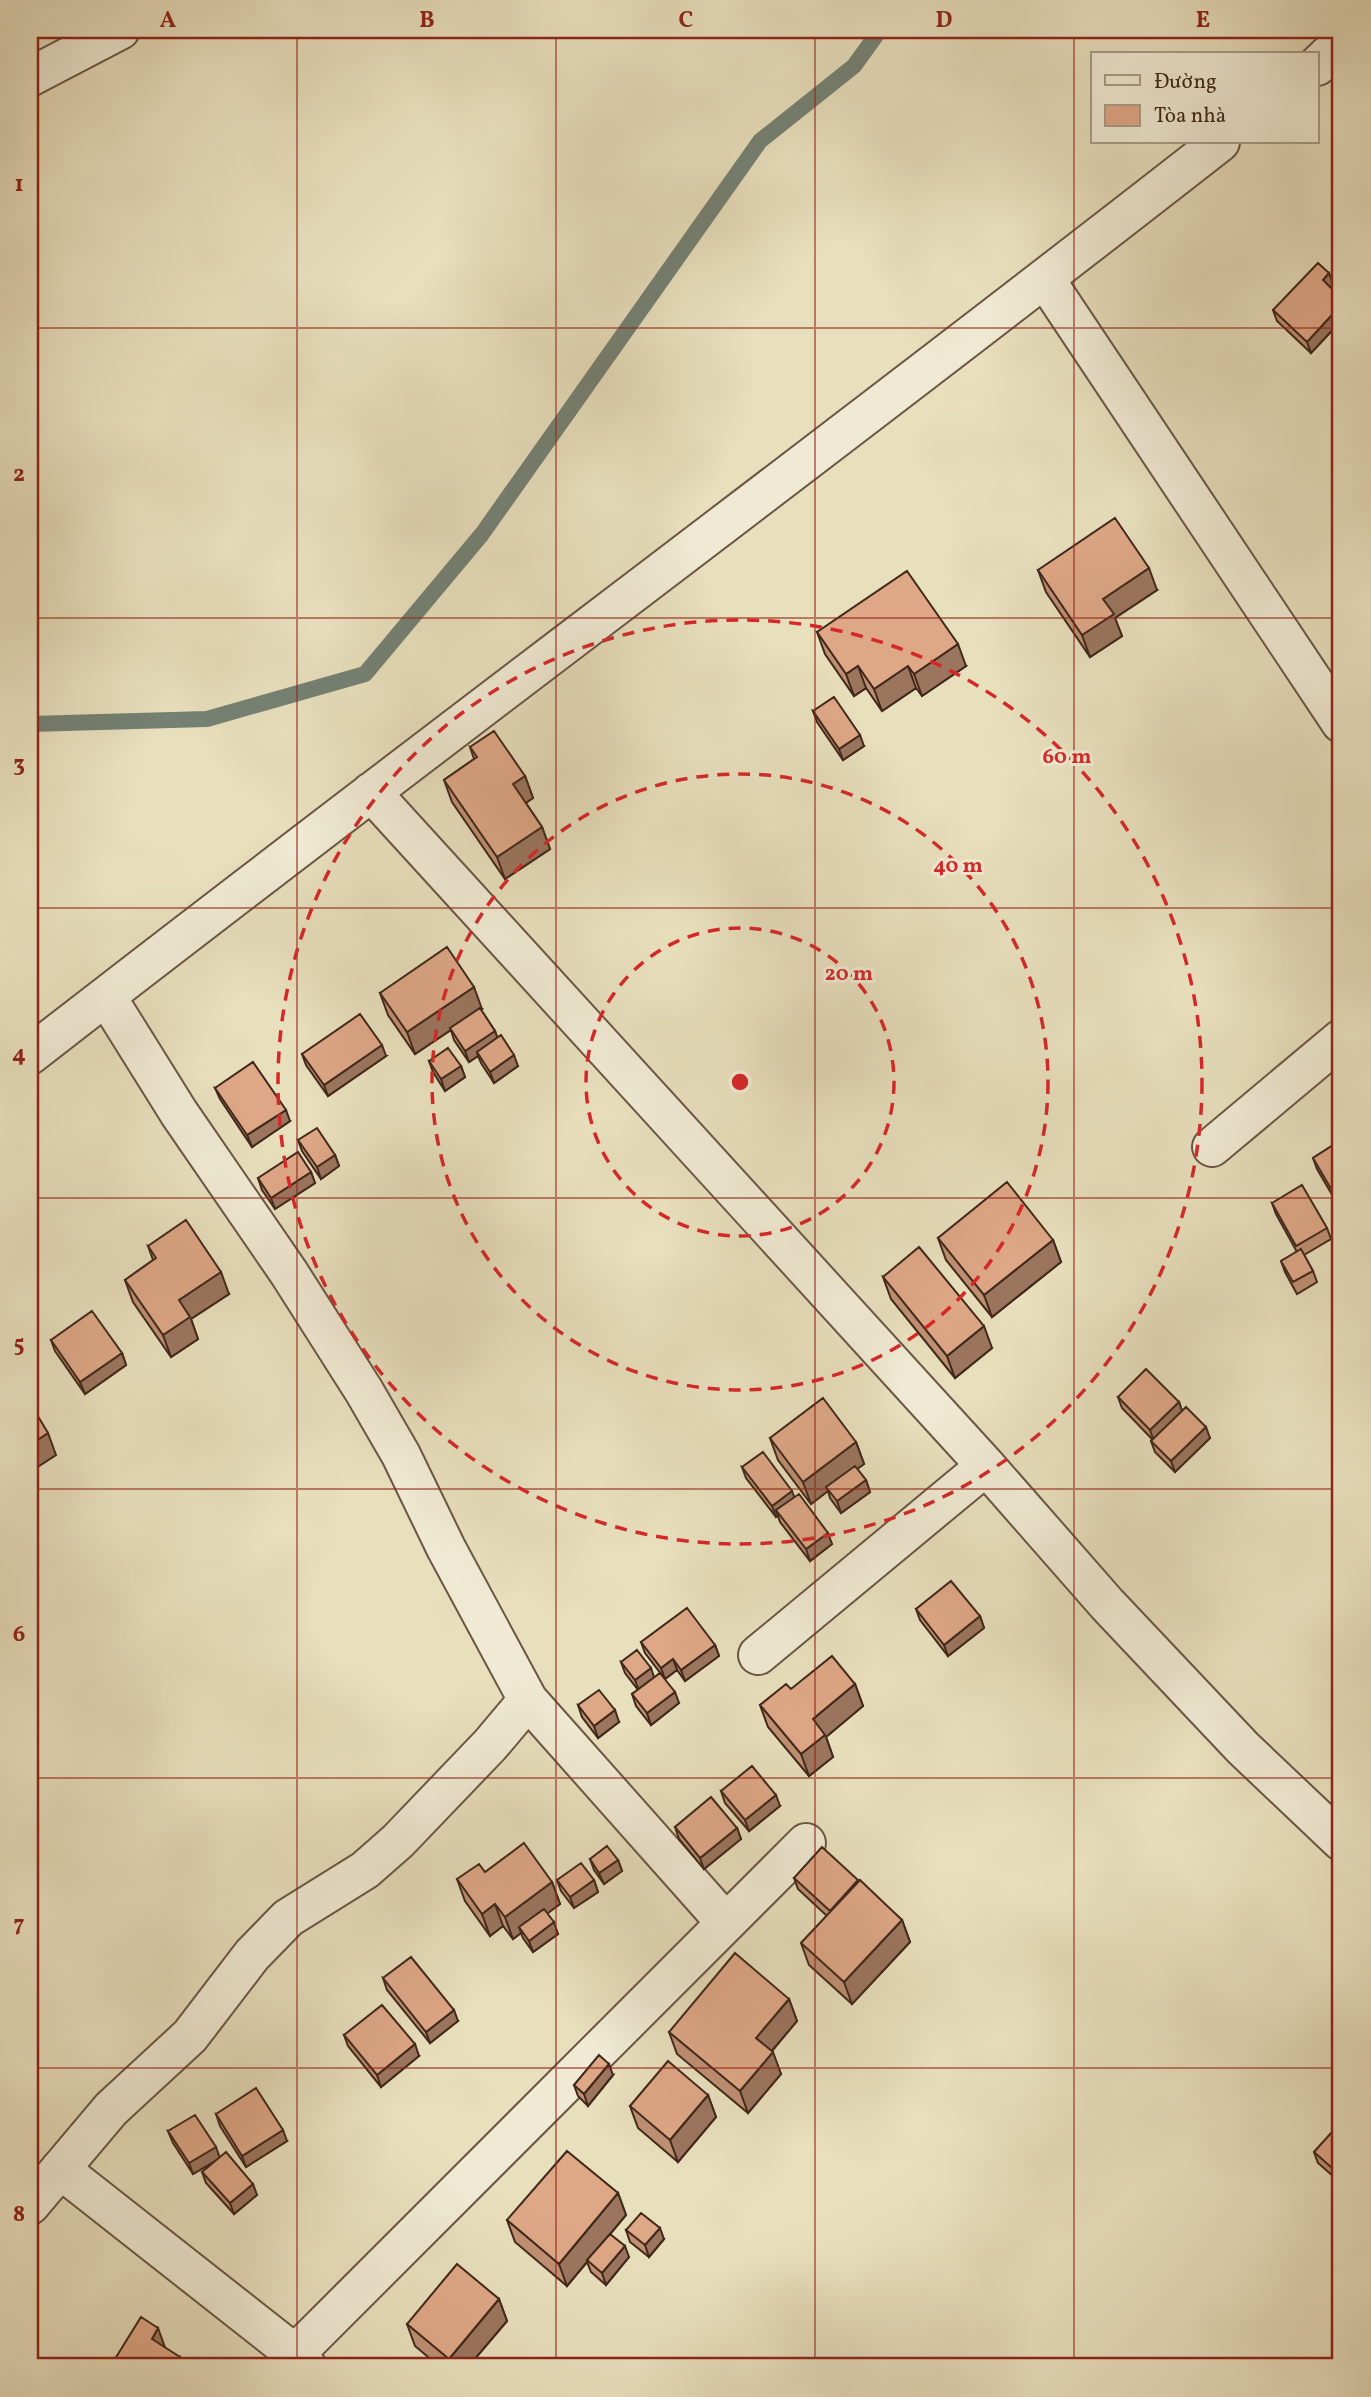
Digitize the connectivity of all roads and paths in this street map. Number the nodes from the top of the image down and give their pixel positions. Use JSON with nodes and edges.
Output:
{"nodes":[{"id":1,"x":120,"y":30,"type":"edge"},
{"id":2,"x":30,"y":77,"type":"edge"},
{"id":3,"x":1217,"y":144,"type":"edge"},
{"id":4,"x":1045,"y":279,"type":"junction"},
{"id":5,"x":1341,"y":723,"type":"edge"},
{"id":6,"x":371,"y":792,"type":"junction"},
{"id":7,"x":106,"y":996,"type":"junction"},
{"id":8,"x":1341,"y":1039,"type":"edge"},
{"id":9,"x":30,"y":1055,"type":"edge"},
{"id":10,"x":1212,"y":1147,"type":"dead end"},
{"id":11,"x":986,"y":1466,"type":"junction"},
{"id":12,"x":758,"y":1655,"type":"dead end"},
{"id":13,"x":528,"y":1700,"type":"junction"},
{"id":14,"x":1341,"y":1841,"type":"edge"},
{"id":15,"x":806,"y":1843,"type":"dead end"},
{"id":16,"x":726,"y":1923,"type":"junction"},
{"id":17,"x":60,"y":2169,"type":"junction"},
{"id":18,"x":30,"y":2205,"type":"edge"},
{"id":19,"x":301,"y":2361,"type":"edge"}],
"edges":[{"from":1,"to":2,"type":"street"},
{"from":3,"to":4,"type":"street"},
{"from":4,"to":5,"type":"street"},
{"from":4,"to":6,"type":"street"},
{"from":6,"to":7,"type":"street"},
{"from":6,"to":11,"type":"street"},
{"from":7,"to":9,"type":"street"},
{"from":7,"to":13,"type":"street"},
{"from":8,"to":10,"type":"street"},
{"from":11,"to":12,"type":"street"},
{"from":11,"to":14,"type":"street"},
{"from":13,"to":16,"type":"street"},
{"from":13,"to":17,"type":"street"},
{"from":15,"to":16,"type":"street"},
{"from":16,"to":19,"type":"street"},
{"from":17,"to":18,"type":"street"},
{"from":17,"to":19,"type":"street"}]}
